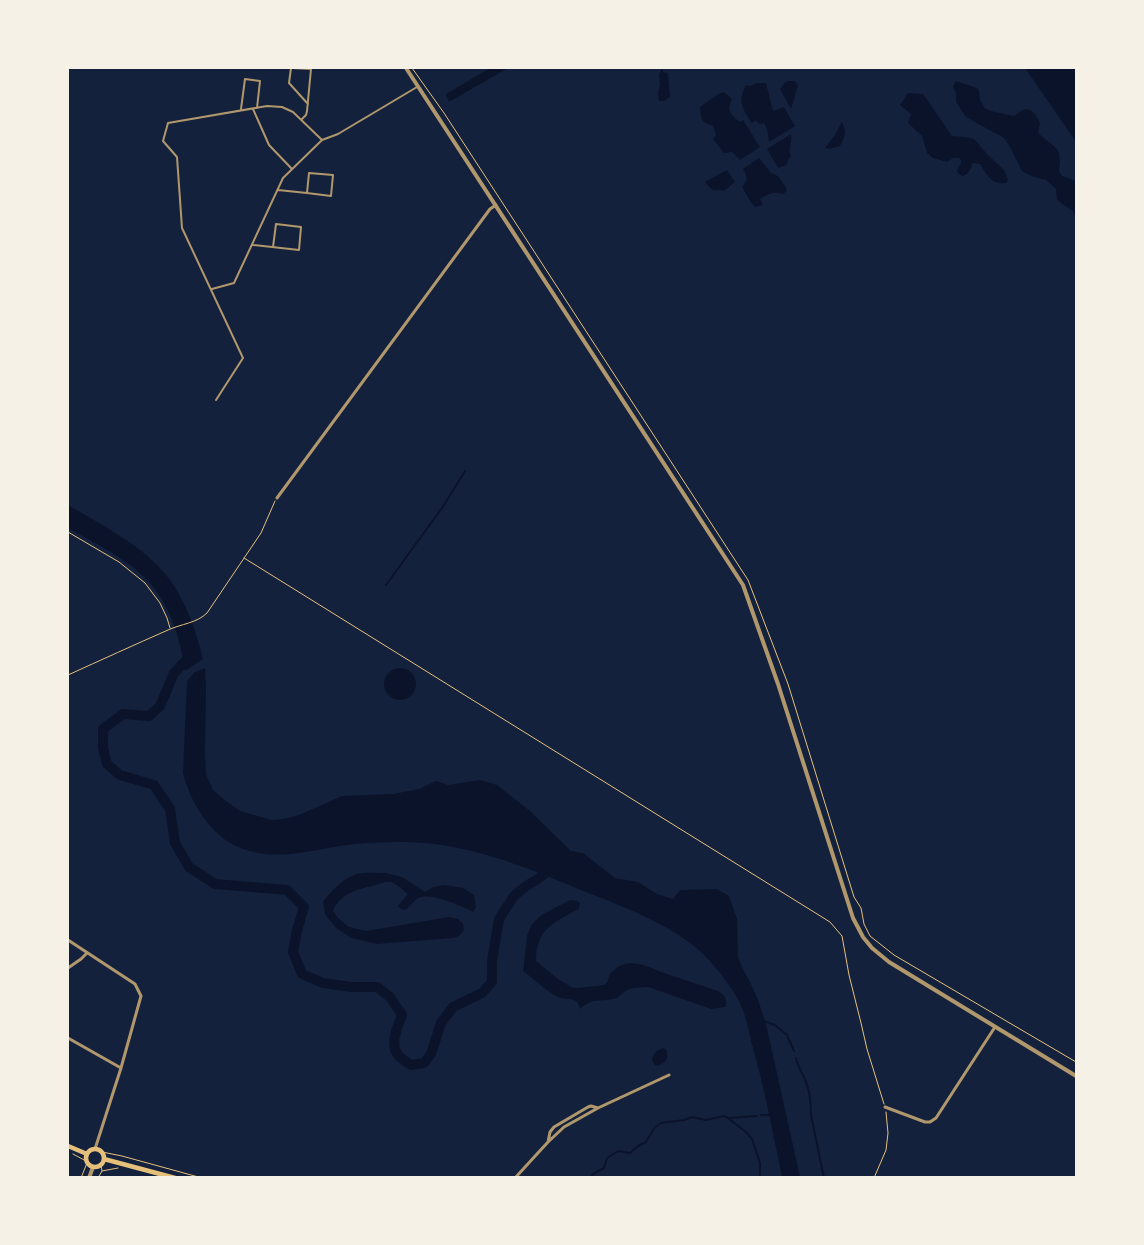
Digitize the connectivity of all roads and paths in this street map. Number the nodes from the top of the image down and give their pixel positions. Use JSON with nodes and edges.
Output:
{"nodes":[{"id":1,"x":291,"y":68,"type":"edge"},
{"id":2,"x":406,"y":68,"type":"edge"},
{"id":3,"x":412,"y":68,"type":"edge"},
{"id":4,"x":418,"y":86,"type":"junction"},
{"id":5,"x":308,"y":104,"type":"junction"},
{"id":6,"x":253,"y":108,"type":"junction"},
{"id":7,"x":256,"y":108,"type":"junction"},
{"id":8,"x":241,"y":110,"type":"junction"},
{"id":9,"x":302,"y":119,"type":"junction"},
{"id":10,"x":322,"y":140,"type":"junction"},
{"id":11,"x":292,"y":169,"type":"junction"},
{"id":12,"x":278,"y":190,"type":"junction"},
{"id":13,"x":307,"y":193,"type":"junction"},
{"id":14,"x":496,"y":205,"type":"junction"},
{"id":15,"x":253,"y":244,"type":"junction"},
{"id":16,"x":273,"y":247,"type":"junction"},
{"id":17,"x":212,"y":289,"type":"junction"},
{"id":18,"x":216,"y":400,"type":"dead end"},
{"id":19,"x":277,"y":498,"type":"joint"},
{"id":20,"x":68,"y":532,"type":"edge"},
{"id":21,"x":244,"y":558,"type":"junction"},
{"id":22,"x":170,"y":629,"type":"junction"},
{"id":23,"x":68,"y":675,"type":"edge"},
{"id":24,"x":68,"y":940,"type":"edge"},
{"id":25,"x":87,"y":953,"type":"junction"},
{"id":26,"x":68,"y":968,"type":"edge"},
{"id":27,"x":995,"y":1027,"type":"junction"},
{"id":28,"x":68,"y":1038,"type":"edge"},
{"id":29,"x":1076,"y":1062,"type":"edge"},
{"id":30,"x":121,"y":1068,"type":"junction"},
{"id":31,"x":669,"y":1076,"type":"dead end"},
{"id":32,"x":1076,"y":1076,"type":"edge"},
{"id":33,"x":885,"y":1107,"type":"junction"},
{"id":34,"x":598,"y":1108,"type":"junction"},
{"id":35,"x":548,"y":1142,"type":"junction"},
{"id":36,"x":68,"y":1146,"type":"edge"},
{"id":37,"x":95,"y":1149,"type":"junction"},
{"id":38,"x":102,"y":1152,"type":"junction"},
{"id":39,"x":72,"y":1154,"type":"dead end"},
{"id":40,"x":87,"y":1154,"type":"junction"},
{"id":41,"x":104,"y":1159,"type":"junction"},
{"id":42,"x":87,"y":1162,"type":"junction"},
{"id":43,"x":101,"y":1165,"type":"junction"},
{"id":44,"x":93,"y":1167,"type":"junction"},
{"id":45,"x":81,"y":1178,"type":"edge"},
{"id":46,"x":89,"y":1178,"type":"edge"},
{"id":47,"x":98,"y":1178,"type":"edge"},
{"id":48,"x":175,"y":1178,"type":"edge"},
{"id":49,"x":202,"y":1178,"type":"edge"},
{"id":50,"x":515,"y":1178,"type":"edge"},
{"id":51,"x":874,"y":1178,"type":"edge"}],
"edges":[{"from":1,"to":5,"type":"lane"},
{"from":1,"to":5,"type":"lane"},
{"from":2,"to":4,"type":"street"},
{"from":3,"to":29,"type":"path"},
{"from":4,"to":10,"type":"lane"},
{"from":4,"to":14,"type":"street"},
{"from":5,"to":9,"type":"lane"},
{"from":6,"to":7,"type":"lane"},
{"from":6,"to":8,"type":"lane"},
{"from":6,"to":11,"type":"lane"},
{"from":7,"to":8,"type":"lane"},
{"from":7,"to":9,"type":"lane"},
{"from":8,"to":17,"type":"lane"},
{"from":9,"to":10,"type":"lane"},
{"from":10,"to":11,"type":"lane"},
{"from":11,"to":12,"type":"lane"},
{"from":12,"to":13,"type":"lane"},
{"from":12,"to":15,"type":"lane"},
{"from":13,"to":13,"type":"lane"},
{"from":14,"to":19,"type":"street"},
{"from":14,"to":27,"type":"street"},
{"from":15,"to":16,"type":"lane"},
{"from":15,"to":17,"type":"lane"},
{"from":16,"to":16,"type":"lane"},
{"from":17,"to":18,"type":"lane"},
{"from":19,"to":21,"type":"path"},
{"from":20,"to":22,"type":"path"},
{"from":21,"to":22,"type":"path"},
{"from":21,"to":33,"type":"path"},
{"from":22,"to":23,"type":"path"},
{"from":24,"to":25,"type":"street"},
{"from":25,"to":26,"type":"street"},
{"from":25,"to":30,"type":"street"},
{"from":27,"to":32,"type":"street"},
{"from":27,"to":33,"type":"street"},
{"from":28,"to":30,"type":"street"},
{"from":30,"to":37,"type":"street"},
{"from":31,"to":34,"type":"street"},
{"from":33,"to":51,"type":"path"},
{"from":34,"to":35,"type":"street"},
{"from":34,"to":35,"type":"street"},
{"from":35,"to":50,"type":"street"},
{"from":36,"to":40,"type":"main road"},
{"from":37,"to":38,"type":"main road"},
{"from":37,"to":40,"type":"main road"},
{"from":38,"to":41,"type":"main road"},
{"from":38,"to":49,"type":"path"},
{"from":39,"to":42,"type":"path"},
{"from":40,"to":42,"type":"main road"},
{"from":41,"to":43,"type":"main road"},
{"from":41,"to":48,"type":"main road"},
{"from":42,"to":44,"type":"main road"},
{"from":42,"to":45,"type":"path"},
{"from":43,"to":44,"type":"main road"},
{"from":43,"to":47,"type":"path"},
{"from":44,"to":46,"type":"street"}]}
